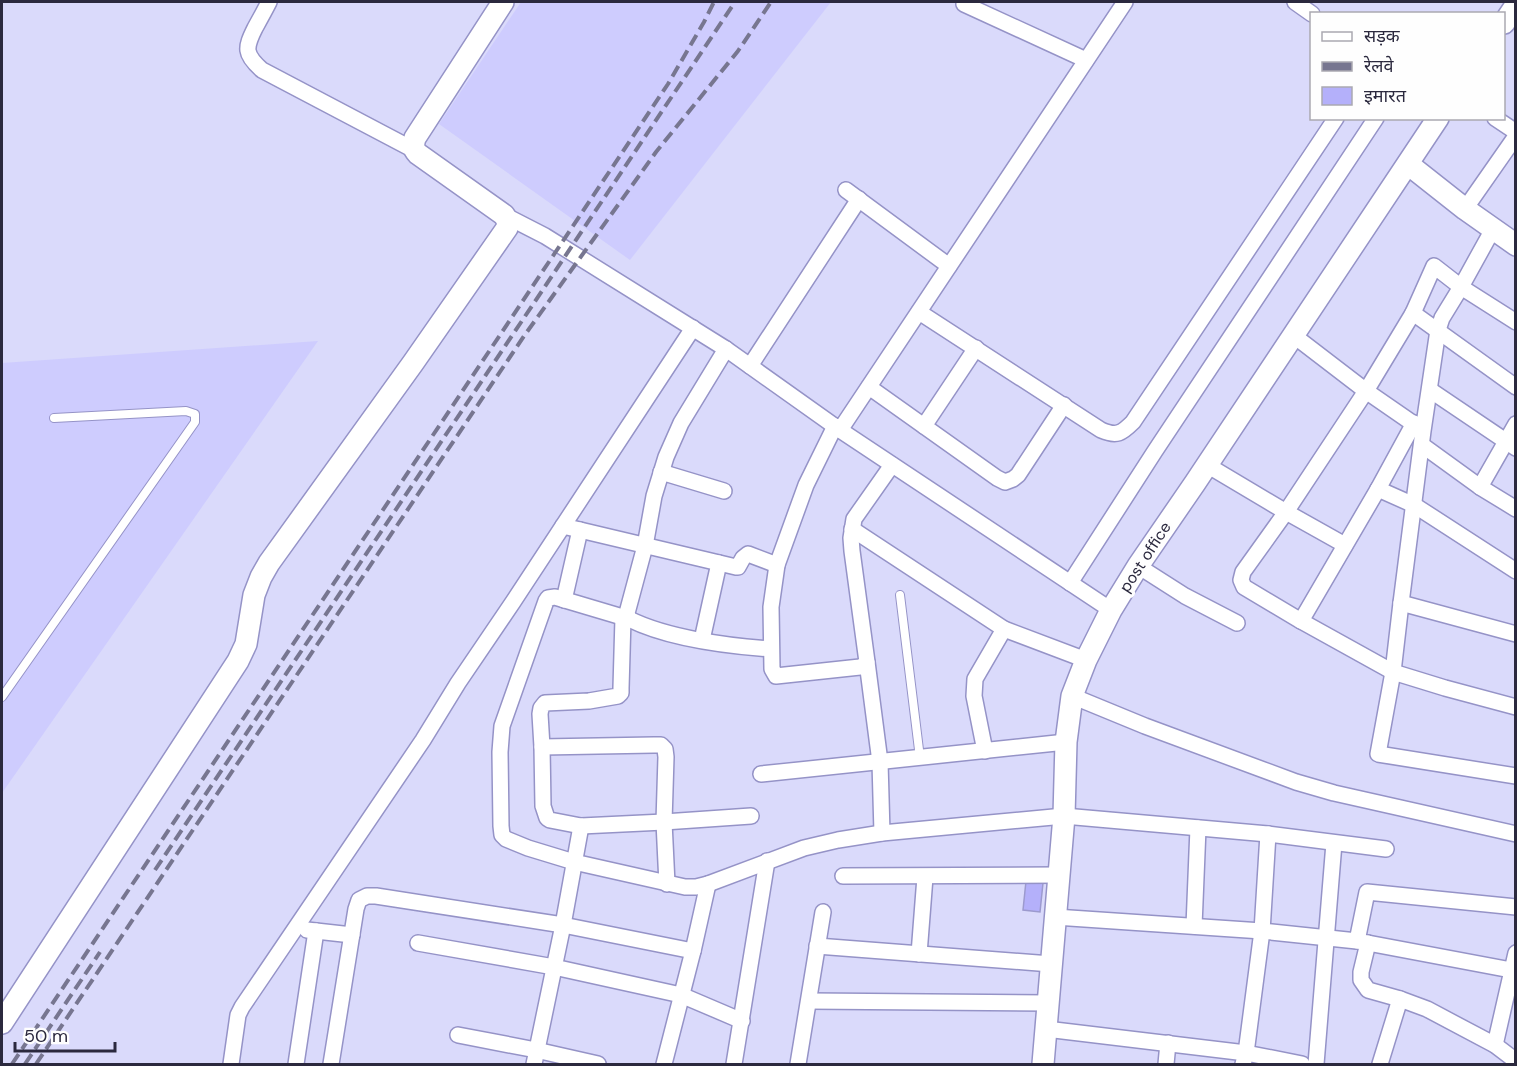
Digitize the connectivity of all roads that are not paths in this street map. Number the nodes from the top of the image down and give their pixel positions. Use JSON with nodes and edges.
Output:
{"nodes":[{"id":1,"x":269,"y":2,"type":"edge"},
{"id":2,"x":503,"y":2,"type":"edge"},
{"id":3,"x":1125,"y":2,"type":"edge"},
{"id":4,"x":1294,"y":2,"type":"edge"},
{"id":5,"x":964,"y":4,"type":"dead end"},
{"id":6,"x":1515,"y":5,"type":"edge"},
{"id":7,"x":1310,"y":13,"type":"edge"},
{"id":8,"x":1505,"y":19,"type":"edge"},
{"id":9,"x":1086,"y":60,"type":"junction"},
{"id":10,"x":1334,"y":120,"type":"edge"},
{"id":11,"x":1375,"y":120,"type":"edge"},
{"id":12,"x":1437,"y":120,"type":"edge"},
{"id":13,"x":1498,"y":120,"type":"edge"},
{"id":14,"x":1515,"y":134,"type":"edge"},
{"id":15,"x":414,"y":150,"type":"junction"},
{"id":16,"x":1408,"y":164,"type":"junction"},
{"id":17,"x":846,"y":190,"type":"dead end"},
{"id":18,"x":859,"y":200,"type":"junction"},
{"id":19,"x":1465,"y":209,"type":"junction"},
{"id":20,"x":504,"y":215,"type":"junction"},
{"id":21,"x":1493,"y":229,"type":"junction"},
{"id":22,"x":1515,"y":245,"type":"edge"},
{"id":23,"x":949,"y":266,"type":"junction"},
{"id":24,"x":1461,"y":286,"type":"junction"},
{"id":25,"x":919,"y":312,"type":"junction"},
{"id":26,"x":1413,"y":313,"type":"junction"},
{"id":27,"x":1515,"y":322,"type":"edge"},
{"id":28,"x":693,"y":328,"type":"junction"},
{"id":29,"x":1438,"y":330,"type":"junction"},
{"id":30,"x":1293,"y":334,"type":"junction"},
{"id":31,"x":976,"y":348,"type":"junction"},
{"id":32,"x":726,"y":349,"type":"junction"},
{"id":33,"x":750,"y":366,"type":"junction"},
{"id":34,"x":868,"y":387,"type":"junction"},
{"id":35,"x":1515,"y":387,"type":"edge"},
{"id":36,"x":1366,"y":390,"type":"junction"},
{"id":37,"x":1430,"y":390,"type":"junction"},
{"id":38,"x":1064,"y":405,"type":"junction"},
{"id":39,"x":54,"y":418,"type":"dead end"},
{"id":40,"x":1515,"y":424,"type":"edge"},
{"id":41,"x":924,"y":426,"type":"junction"},
{"id":42,"x":837,"y":428,"type":"junction"},
{"id":43,"x":1419,"y":433,"type":"junction"},
{"id":44,"x":1511,"y":445,"type":"edge"},
{"id":45,"x":892,"y":465,"type":"junction"},
{"id":46,"x":1207,"y":465,"type":"junction"},
{"id":47,"x":661,"y":472,"type":"junction"},
{"id":48,"x":1480,"y":487,"type":"junction"},
{"id":49,"x":1378,"y":489,"type":"junction"},
{"id":50,"x":724,"y":491,"type":"dead end"},
{"id":51,"x":1414,"y":505,"type":"junction"},
{"id":52,"x":1515,"y":510,"type":"edge"},
{"id":53,"x":1286,"y":512,"type":"junction"},
{"id":54,"x":564,"y":526,"type":"junction"},
{"id":55,"x":852,"y":529,"type":"junction"},
{"id":56,"x":580,"y":530,"type":"junction"},
{"id":57,"x":1344,"y":545,"type":"junction"},
{"id":58,"x":645,"y":546,"type":"junction"},
{"id":59,"x":719,"y":563,"type":"junction"},
{"id":60,"x":777,"y":565,"type":"junction"},
{"id":61,"x":1138,"y":566,"type":"junction"},
{"id":62,"x":1515,"y":571,"type":"edge"},
{"id":63,"x":1070,"y":583,"type":"junction"},
{"id":64,"x":900,"y":595,"type":"dead end"},
{"id":65,"x":564,"y":600,"type":"junction"},
{"id":66,"x":1401,"y":603,"type":"junction"},
{"id":67,"x":1111,"y":610,"type":"junction"},
{"id":68,"x":626,"y":619,"type":"junction"},
{"id":69,"x":1301,"y":621,"type":"junction"},
{"id":70,"x":1237,"y":623,"type":"dead end"},
{"id":71,"x":1004,"y":629,"type":"junction"},
{"id":72,"x":1515,"y":633,"type":"edge"},
{"id":73,"x":702,"y":640,"type":"junction"},
{"id":74,"x":771,"y":649,"type":"junction"},
{"id":75,"x":1086,"y":660,"type":"junction"},
{"id":76,"x":867,"y":662,"type":"junction"},
{"id":77,"x":1393,"y":672,"type":"junction"},
{"id":78,"x":1072,"y":696,"type":"junction"},
{"id":79,"x":2,"y":697,"type":"edge"},
{"id":80,"x":1515,"y":707,"type":"edge"},
{"id":81,"x":1066,"y":742,"type":"junction"},
{"id":82,"x":542,"y":747,"type":"junction"},
{"id":83,"x":985,"y":751,"type":"junction"},
{"id":84,"x":920,"y":758,"type":"junction"},
{"id":85,"x":880,"y":762,"type":"junction"},
{"id":86,"x":761,"y":774,"type":"dead end"},
{"id":87,"x":1515,"y":776,"type":"edge"},
{"id":88,"x":751,"y":816,"type":"dead end"},
{"id":89,"x":1064,"y":816,"type":"junction"},
{"id":90,"x":664,"y":822,"type":"junction"},
{"id":91,"x":581,"y":826,"type":"junction"},
{"id":92,"x":1198,"y":828,"type":"junction"},
{"id":93,"x":882,"y":833,"type":"junction"},
{"id":94,"x":1268,"y":834,"type":"junction"},
{"id":95,"x":1515,"y":834,"type":"edge"},
{"id":96,"x":1334,"y":843,"type":"junction"},
{"id":97,"x":1386,"y":849,"type":"dead end"},
{"id":98,"x":767,"y":861,"type":"junction"},
{"id":99,"x":574,"y":862,"type":"junction"},
{"id":100,"x":1059,"y":875,"type":"junction"},
{"id":101,"x":843,"y":876,"type":"dead end"},
{"id":102,"x":925,"y":877,"type":"junction"},
{"id":103,"x":667,"y":884,"type":"junction"},
{"id":104,"x":708,"y":884,"type":"junction"},
{"id":105,"x":1515,"y":907,"type":"edge"},
{"id":106,"x":823,"y":912,"type":"dead end"},
{"id":107,"x":1055,"y":917,"type":"junction"},
{"id":108,"x":563,"y":925,"type":"junction"},
{"id":109,"x":1194,"y":926,"type":"junction"},
{"id":110,"x":295,"y":928,"type":"junction"},
{"id":111,"x":316,"y":931,"type":"junction"},
{"id":112,"x":1262,"y":931,"type":"junction"},
{"id":113,"x":352,"y":935,"type":"junction"},
{"id":114,"x":1326,"y":938,"type":"junction"},
{"id":115,"x":1362,"y":942,"type":"junction"},
{"id":116,"x":418,"y":943,"type":"dead end"},
{"id":117,"x":817,"y":946,"type":"junction"},
{"id":118,"x":693,"y":951,"type":"junction"},
{"id":119,"x":1515,"y":953,"type":"edge"},
{"id":120,"x":919,"y":954,"type":"junction"},
{"id":121,"x":1051,"y":964,"type":"junction"},
{"id":122,"x":554,"y":967,"type":"junction"},
{"id":123,"x":1513,"y":970,"type":"edge"},
{"id":124,"x":681,"y":995,"type":"junction"},
{"id":125,"x":1400,"y":999,"type":"junction"},
{"id":126,"x":809,"y":1001,"type":"junction"},
{"id":127,"x":1048,"y":1003,"type":"junction"},
{"id":128,"x":742,"y":1021,"type":"junction"},
{"id":129,"x":2,"y":1023,"type":"edge"},
{"id":130,"x":1046,"y":1029,"type":"junction"},
{"id":131,"x":458,"y":1035,"type":"dead end"},
{"id":132,"x":1168,"y":1043,"type":"junction"},
{"id":133,"x":1495,"y":1045,"type":"junction"},
{"id":134,"x":535,"y":1058,"type":"edge"},
{"id":135,"x":1244,"y":1059,"type":"edge"},
{"id":136,"x":1515,"y":1061,"type":"edge"},
{"id":137,"x":1295,"y":1064,"type":"edge"},
{"id":138,"x":231,"y":1065,"type":"edge"},
{"id":139,"x":296,"y":1065,"type":"edge"},
{"id":140,"x":330,"y":1065,"type":"edge"},
{"id":141,"x":598,"y":1065,"type":"edge"},
{"id":142,"x":663,"y":1065,"type":"edge"},
{"id":143,"x":734,"y":1065,"type":"edge"},
{"id":144,"x":798,"y":1065,"type":"edge"},
{"id":145,"x":1043,"y":1065,"type":"edge"},
{"id":146,"x":1166,"y":1065,"type":"edge"},
{"id":147,"x":1316,"y":1065,"type":"edge"},
{"id":148,"x":1380,"y":1065,"type":"edge"}],
"edges":[{"from":1,"to":15,"type":"street"},
{"from":2,"to":15,"type":"street"},
{"from":3,"to":9,"type":"street"},
{"from":4,"to":7,"type":"street"},
{"from":5,"to":9,"type":"street"},
{"from":6,"to":8,"type":"street"},
{"from":9,"to":23,"type":"street"},
{"from":10,"to":38,"type":"street"},
{"from":11,"to":63,"type":"street"},
{"from":12,"to":16,"type":"street","name":"post office"},
{"from":13,"to":14,"type":"street"},
{"from":14,"to":19,"type":"street"},
{"from":15,"to":20,"type":"street"},
{"from":16,"to":19,"type":"street"},
{"from":16,"to":30,"type":"street","name":"post office"},
{"from":17,"to":18,"type":"street"},
{"from":18,"to":23,"type":"street"},
{"from":18,"to":33,"type":"street"},
{"from":19,"to":21,"type":"street"},
{"from":20,"to":28,"type":"street"},
{"from":20,"to":129,"type":"street"},
{"from":21,"to":22,"type":"street"},
{"from":21,"to":24,"type":"street"},
{"from":23,"to":25,"type":"street"},
{"from":24,"to":26,"type":"street"},
{"from":24,"to":27,"type":"street"},
{"from":24,"to":29,"type":"street"},
{"from":25,"to":31,"type":"street"},
{"from":25,"to":34,"type":"street"},
{"from":26,"to":29,"type":"street"},
{"from":26,"to":36,"type":"street"},
{"from":28,"to":32,"type":"street"},
{"from":28,"to":54,"type":"street"},
{"from":29,"to":35,"type":"street"},
{"from":29,"to":37,"type":"street"},
{"from":30,"to":36,"type":"street"},
{"from":30,"to":46,"type":"street","name":"post office"},
{"from":31,"to":38,"type":"street"},
{"from":31,"to":41,"type":"street"},
{"from":32,"to":33,"type":"street"},
{"from":32,"to":47,"type":"street"},
{"from":33,"to":42,"type":"street"},
{"from":34,"to":41,"type":"street"},
{"from":34,"to":42,"type":"street"},
{"from":36,"to":43,"type":"street"},
{"from":36,"to":53,"type":"street"},
{"from":37,"to":43,"type":"street"},
{"from":37,"to":44,"type":"street"},
{"from":38,"to":41,"type":"street"},
{"from":39,"to":79,"type":"lane"},
{"from":40,"to":44,"type":"street"},
{"from":42,"to":45,"type":"street"},
{"from":42,"to":60,"type":"street"},
{"from":43,"to":48,"type":"street"},
{"from":43,"to":49,"type":"street"},
{"from":43,"to":51,"type":"street"},
{"from":44,"to":48,"type":"street"},
{"from":45,"to":55,"type":"street"},
{"from":45,"to":63,"type":"street"},
{"from":46,"to":53,"type":"street"},
{"from":46,"to":61,"type":"street","name":"post office"},
{"from":47,"to":50,"type":"street"},
{"from":47,"to":58,"type":"street"},
{"from":48,"to":52,"type":"street"},
{"from":49,"to":51,"type":"street"},
{"from":49,"to":57,"type":"street"},
{"from":51,"to":62,"type":"street"},
{"from":51,"to":66,"type":"street"},
{"from":53,"to":57,"type":"street"},
{"from":53,"to":69,"type":"street"},
{"from":54,"to":56,"type":"street"},
{"from":54,"to":110,"type":"street"},
{"from":55,"to":71,"type":"street"},
{"from":55,"to":76,"type":"street"},
{"from":56,"to":58,"type":"street"},
{"from":56,"to":65,"type":"street"},
{"from":57,"to":69,"type":"street"},
{"from":58,"to":59,"type":"street"},
{"from":58,"to":68,"type":"street"},
{"from":59,"to":60,"type":"street"},
{"from":59,"to":73,"type":"street"},
{"from":60,"to":74,"type":"street"},
{"from":61,"to":67,"type":"street","name":"post office"},
{"from":61,"to":70,"type":"street"},
{"from":63,"to":67,"type":"street"},
{"from":64,"to":84,"type":"lane"},
{"from":65,"to":68,"type":"street"},
{"from":65,"to":99,"type":"street"},
{"from":66,"to":72,"type":"street"},
{"from":66,"to":77,"type":"street"},
{"from":67,"to":75,"type":"street","name":"post office"},
{"from":68,"to":73,"type":"street"},
{"from":68,"to":82,"type":"street"},
{"from":69,"to":77,"type":"street"},
{"from":71,"to":75,"type":"street"},
{"from":71,"to":83,"type":"street"},
{"from":73,"to":74,"type":"street"},
{"from":74,"to":76,"type":"street"},
{"from":75,"to":78,"type":"street","name":"post office"},
{"from":76,"to":85,"type":"street"},
{"from":77,"to":80,"type":"street"},
{"from":77,"to":87,"type":"street"},
{"from":78,"to":81,"type":"street","name":"post office"},
{"from":78,"to":95,"type":"street"},
{"from":81,"to":83,"type":"street"},
{"from":81,"to":89,"type":"street","name":"post office"},
{"from":82,"to":90,"type":"street"},
{"from":82,"to":91,"type":"street"},
{"from":83,"to":84,"type":"street"},
{"from":84,"to":85,"type":"street"},
{"from":85,"to":86,"type":"street"},
{"from":85,"to":93,"type":"street"},
{"from":88,"to":90,"type":"street"},
{"from":89,"to":92,"type":"street"},
{"from":89,"to":93,"type":"street"},
{"from":89,"to":100,"type":"street","name":"post office"},
{"from":90,"to":91,"type":"street"},
{"from":90,"to":103,"type":"street"},
{"from":91,"to":99,"type":"street"},
{"from":92,"to":94,"type":"street"},
{"from":92,"to":109,"type":"street"},
{"from":93,"to":98,"type":"street"},
{"from":94,"to":96,"type":"street"},
{"from":94,"to":112,"type":"street"},
{"from":96,"to":97,"type":"street"},
{"from":96,"to":114,"type":"street"},
{"from":98,"to":104,"type":"street"},
{"from":98,"to":128,"type":"street"},
{"from":99,"to":103,"type":"street"},
{"from":99,"to":108,"type":"street"},
{"from":100,"to":102,"type":"street"},
{"from":100,"to":107,"type":"street","name":"post office"},
{"from":101,"to":102,"type":"street"},
{"from":102,"to":120,"type":"street"},
{"from":103,"to":104,"type":"street"},
{"from":104,"to":118,"type":"street"},
{"from":105,"to":115,"type":"street"},
{"from":106,"to":117,"type":"street"},
{"from":107,"to":109,"type":"street"},
{"from":107,"to":121,"type":"street","name":"post office"},
{"from":108,"to":113,"type":"street"},
{"from":108,"to":118,"type":"street"},
{"from":108,"to":122,"type":"street"},
{"from":109,"to":112,"type":"street"},
{"from":110,"to":111,"type":"street"},
{"from":110,"to":138,"type":"street"},
{"from":111,"to":113,"type":"street"},
{"from":111,"to":139,"type":"street"},
{"from":112,"to":114,"type":"street"},
{"from":112,"to":135,"type":"street"},
{"from":113,"to":140,"type":"street"},
{"from":114,"to":115,"type":"street"},
{"from":114,"to":147,"type":"street"},
{"from":115,"to":123,"type":"street"},
{"from":115,"to":125,"type":"street"},
{"from":116,"to":122,"type":"street"},
{"from":117,"to":120,"type":"street"},
{"from":117,"to":126,"type":"street"},
{"from":118,"to":124,"type":"street"},
{"from":119,"to":123,"type":"street"},
{"from":120,"to":121,"type":"street"},
{"from":121,"to":127,"type":"street","name":"post office"},
{"from":122,"to":124,"type":"street"},
{"from":122,"to":134,"type":"street"},
{"from":123,"to":133,"type":"street"},
{"from":124,"to":128,"type":"street"},
{"from":124,"to":142,"type":"street"},
{"from":125,"to":133,"type":"street"},
{"from":125,"to":148,"type":"street"},
{"from":126,"to":127,"type":"street"},
{"from":126,"to":144,"type":"street"},
{"from":127,"to":130,"type":"street","name":"post office"},
{"from":128,"to":143,"type":"street"},
{"from":130,"to":132,"type":"street"},
{"from":130,"to":145,"type":"street","name":"post office"},
{"from":131,"to":134,"type":"street"},
{"from":132,"to":135,"type":"street"},
{"from":132,"to":146,"type":"street"},
{"from":133,"to":136,"type":"street"},
{"from":134,"to":141,"type":"street"},
{"from":135,"to":137,"type":"street"}]}
